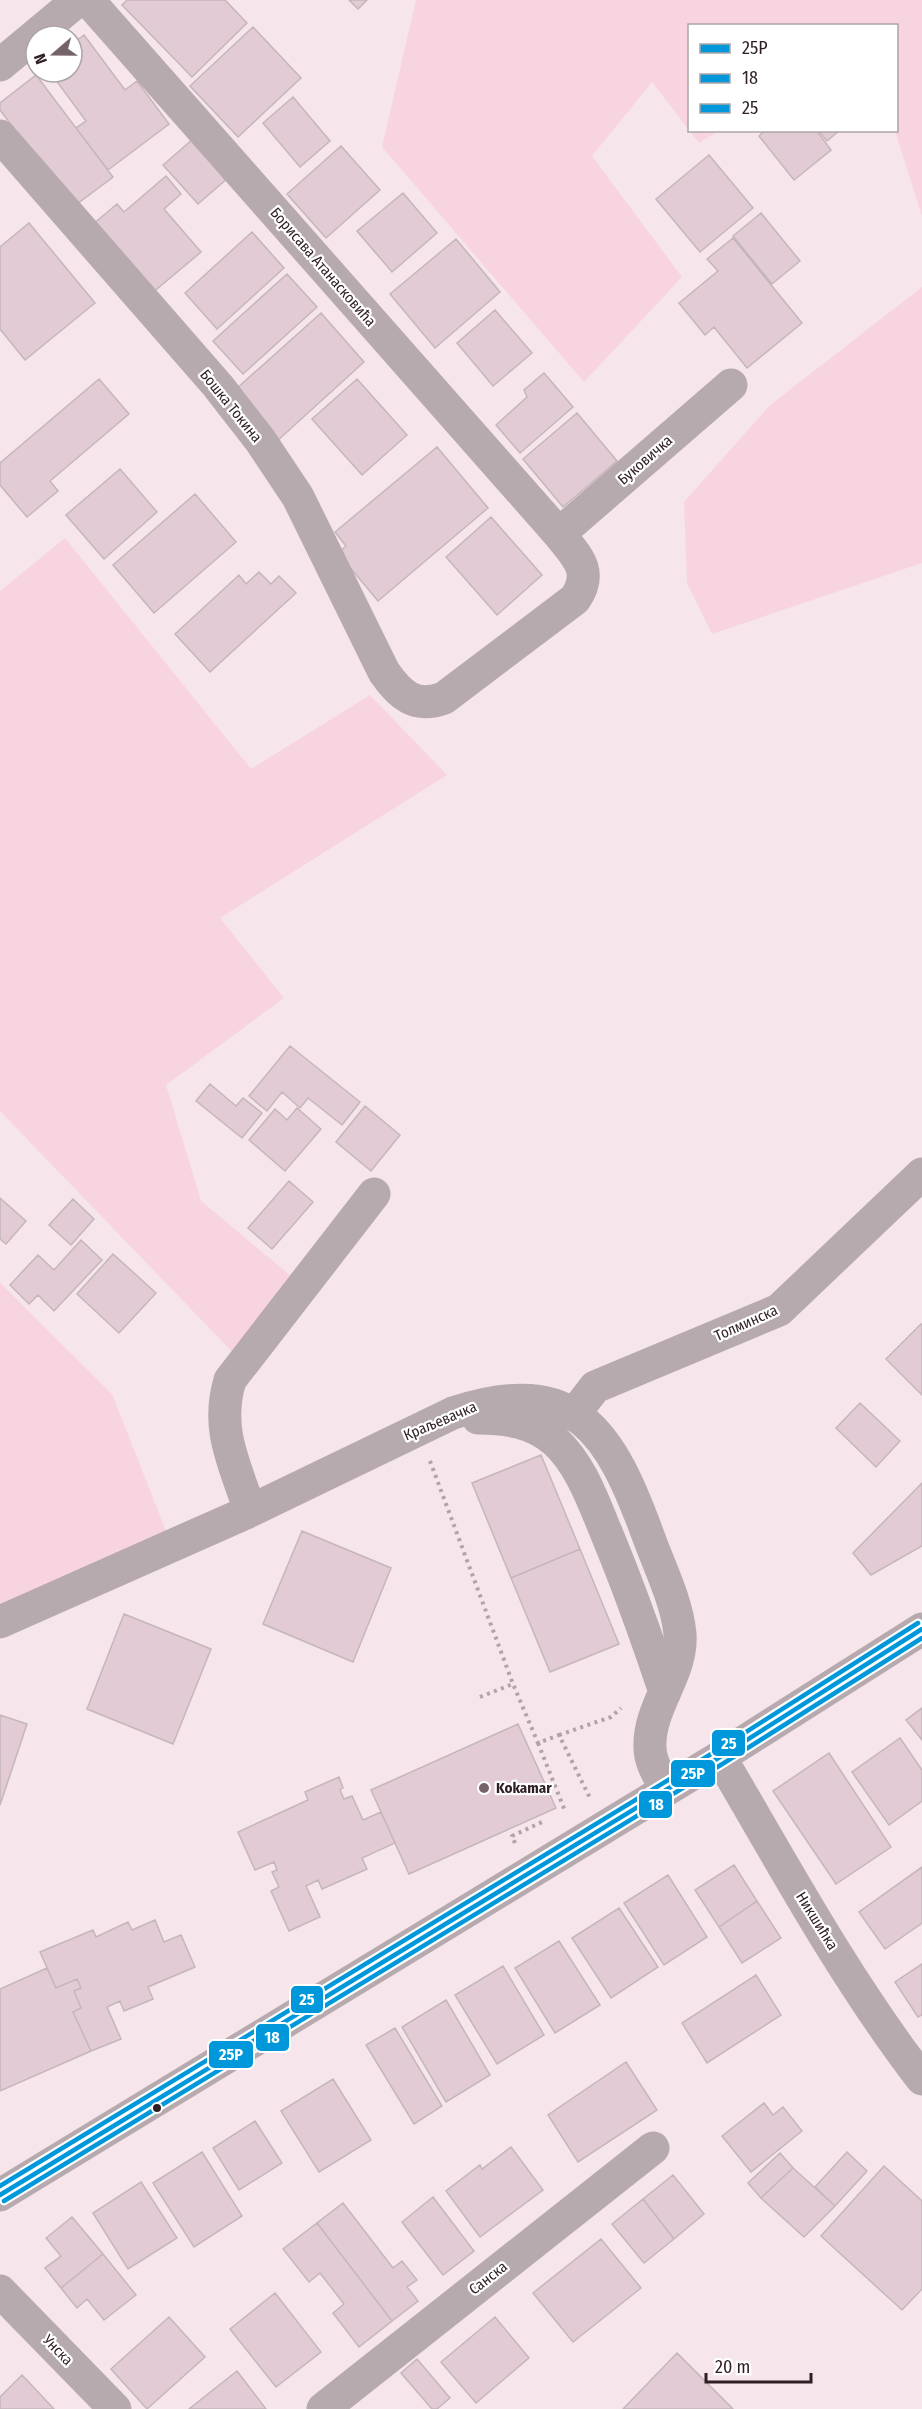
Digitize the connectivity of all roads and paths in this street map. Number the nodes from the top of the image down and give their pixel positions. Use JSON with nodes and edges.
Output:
{"nodes":[{"id":1,"x":78,"y":0,"type":"edge"},
{"id":2,"x":88,"y":0,"type":"edge"},
{"id":3,"x":1,"y":63,"type":"edge"},
{"id":4,"x":0,"y":136,"type":"edge"},
{"id":5,"x":731,"y":385,"type":"dead end"},
{"id":6,"x":559,"y":534,"type":"junction"},
{"id":7,"x":418,"y":702,"type":"joint"},
{"id":8,"x":922,"y":1173,"type":"edge"},
{"id":9,"x":374,"y":1194,"type":"dead end"},
{"id":10,"x":575,"y":1413,"type":"junction"},
{"id":11,"x":431,"y":1423,"type":"junction"},
{"id":12,"x":250,"y":1511,"type":"junction"},
{"id":13,"x":0,"y":1622,"type":"edge"},
{"id":14,"x":922,"y":1629,"type":"edge"},
{"id":15,"x":513,"y":1684,"type":"junction"},
{"id":16,"x":665,"y":1692,"type":"junction"},
{"id":17,"x":480,"y":1697,"type":"dead end"},
{"id":18,"x":628,"y":1703,"type":"dead end"},
{"id":19,"x":560,"y":1735,"type":"junction"},
{"id":20,"x":538,"y":1743,"type":"junction"},
{"id":21,"x":720,"y":1757,"type":"junction"},
{"id":22,"x":666,"y":1790,"type":"junction"},
{"id":23,"x":591,"y":1799,"type":"dead end"},
{"id":24,"x":555,"y":1815,"type":"dead end"},
{"id":25,"x":544,"y":1821,"type":"dead end"},
{"id":26,"x":517,"y":1845,"type":"dead end"},
{"id":27,"x":922,"y":2079,"type":"edge"},
{"id":28,"x":653,"y":2148,"type":"dead end"},
{"id":29,"x":0,"y":2195,"type":"edge"},
{"id":30,"x":0,"y":2290,"type":"edge"},
{"id":31,"x":115,"y":2409,"type":"edge"},
{"id":32,"x":323,"y":2409,"type":"edge"}],
"edges":[{"from":1,"to":3,"type":"street"},
{"from":2,"to":6,"type":"street","name":"Борисава Атанасковића"},
{"from":4,"to":7,"type":"street","name":"Бошка Токина"},
{"from":5,"to":6,"type":"street","name":"Буковичка"},
{"from":6,"to":7,"type":"street","name":"Борисава Атанасковића"},
{"from":8,"to":10,"type":"street","name":"Толминска"},
{"from":9,"to":12,"type":"street"},
{"from":10,"to":11,"type":"street","name":"Краљевачка"},
{"from":10,"to":16,"type":"street","name":"Краљевачка"},
{"from":11,"to":12,"type":"street","name":"Краљевачка"},
{"from":11,"to":15,"type":"path"},
{"from":11,"to":16,"type":"street"},
{"from":12,"to":13,"type":"street","name":"Краљевачка"},
{"from":14,"to":21,"type":"street"},
{"from":15,"to":17,"type":"path"},
{"from":15,"to":20,"type":"path"},
{"from":16,"to":22,"type":"street","name":"Краљевачка"},
{"from":18,"to":19,"type":"path"},
{"from":19,"to":20,"type":"path"},
{"from":19,"to":23,"type":"path"},
{"from":20,"to":24,"type":"path"},
{"from":21,"to":22,"type":"street"},
{"from":21,"to":27,"type":"street","name":"Никшићка"},
{"from":22,"to":29,"type":"street"},
{"from":25,"to":26,"type":"path"},
{"from":28,"to":32,"type":"street","name":"Санска"},
{"from":30,"to":31,"type":"street","name":"Унска"}]}
